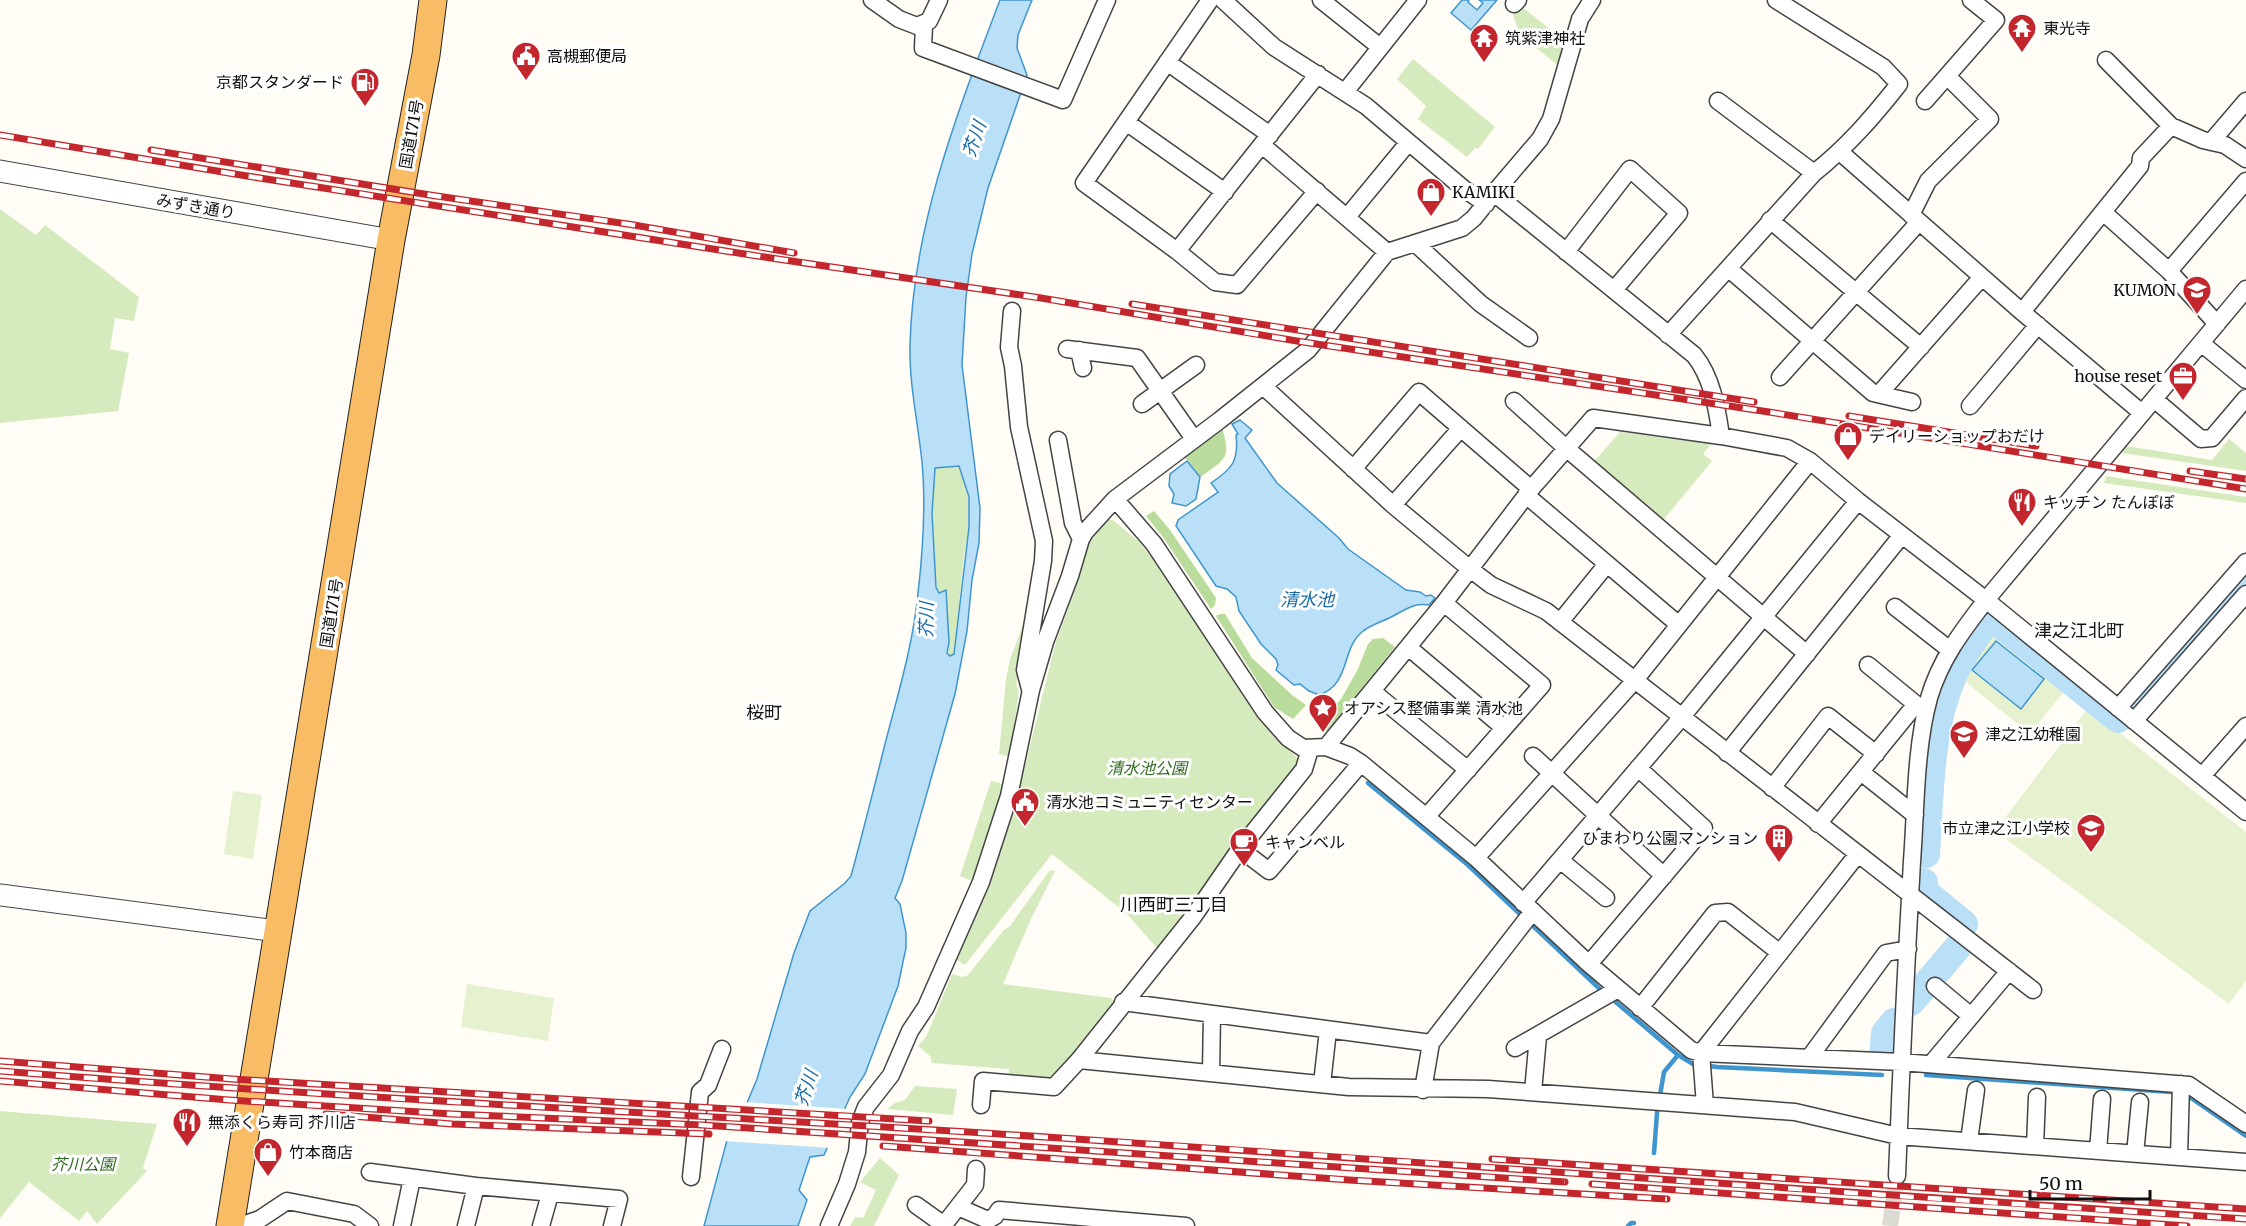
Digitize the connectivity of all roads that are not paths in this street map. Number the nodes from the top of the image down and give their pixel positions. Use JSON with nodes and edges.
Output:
{"nodes":[{"id":1,"x":434,"y":0,"type":"edge"},
{"id":2,"x":872,"y":0,"type":"edge"},
{"id":3,"x":939,"y":0,"type":"edge"},
{"id":4,"x":1107,"y":0,"type":"edge"},
{"id":5,"x":1210,"y":0,"type":"edge"},
{"id":6,"x":1223,"y":0,"type":"edge"},
{"id":7,"x":1321,"y":0,"type":"edge"},
{"id":8,"x":1418,"y":0,"type":"edge"},
{"id":9,"x":1592,"y":0,"type":"edge"},
{"id":10,"x":1776,"y":0,"type":"edge"},
{"id":11,"x":1971,"y":0,"type":"edge"},
{"id":12,"x":924,"y":25,"type":"junction"},
{"id":13,"x":1380,"y":47,"type":"junction"},
{"id":14,"x":2106,"y":60,"type":"dead end"},
{"id":15,"x":1167,"y":62,"type":"junction"},
{"id":16,"x":1318,"y":74,"type":"junction"},
{"id":17,"x":1948,"y":77,"type":"junction"},
{"id":18,"x":1346,"y":92,"type":"junction"},
{"id":19,"x":1718,"y":101,"type":"dead end"},
{"id":20,"x":1925,"y":101,"type":"dead end"},
{"id":21,"x":2246,"y":101,"type":"edge"},
{"id":22,"x":1126,"y":122,"type":"junction"},
{"id":23,"x":2171,"y":126,"type":"junction"},
{"id":24,"x":1266,"y":140,"type":"junction"},
{"id":25,"x":2211,"y":141,"type":"junction"},
{"id":26,"x":1408,"y":143,"type":"junction"},
{"id":27,"x":1840,"y":152,"type":"junction"},
{"id":28,"x":2246,"y":159,"type":"edge"},
{"id":29,"x":0,"y":171,"type":"edge"},
{"id":30,"x":1814,"y":173,"type":"junction"},
{"id":31,"x":2246,"y":181,"type":"edge"},
{"id":32,"x":1317,"y":191,"type":"junction"},
{"id":33,"x":1224,"y":192,"type":"junction"},
{"id":34,"x":1490,"y":199,"type":"junction"},
{"id":35,"x":2103,"y":212,"type":"junction"},
{"id":36,"x":1347,"y":217,"type":"junction"},
{"id":37,"x":1915,"y":218,"type":"junction"},
{"id":38,"x":1770,"y":220,"type":"junction"},
{"id":39,"x":391,"y":240,"type":"junction"},
{"id":40,"x":1415,"y":243,"type":"junction"},
{"id":41,"x":1177,"y":251,"type":"junction"},
{"id":42,"x":1387,"y":252,"type":"junction"},
{"id":43,"x":1566,"y":252,"type":"junction"},
{"id":44,"x":1729,"y":269,"type":"junction"},
{"id":45,"x":2169,"y":272,"type":"junction"},
{"id":46,"x":1983,"y":277,"type":"junction"},
{"id":47,"x":2246,"y":288,"type":"edge"},
{"id":48,"x":1614,"y":290,"type":"junction"},
{"id":49,"x":1855,"y":292,"type":"junction"},
{"id":50,"x":1012,"y":311,"type":"dead end"},
{"id":51,"x":2022,"y":312,"type":"junction"},
{"id":52,"x":2217,"y":324,"type":"junction"},
{"id":53,"x":2038,"y":325,"type":"junction"},
{"id":54,"x":1668,"y":335,"type":"junction"},
{"id":55,"x":1529,"y":338,"type":"dead end"},
{"id":56,"x":1812,"y":339,"type":"junction"},
{"id":57,"x":2201,"y":343,"type":"junction"},
{"id":58,"x":1921,"y":347,"type":"junction"},
{"id":59,"x":1196,"y":365,"type":"dead end"},
{"id":60,"x":1083,"y":368,"type":"dead end"},
{"id":61,"x":1780,"y":377,"type":"dead end"},
{"id":62,"x":2246,"y":380,"type":"edge"},
{"id":63,"x":1263,"y":386,"type":"junction"},
{"id":64,"x":1160,"y":390,"type":"junction"},
{"id":65,"x":1879,"y":394,"type":"junction"},
{"id":66,"x":2246,"y":398,"type":"edge"},
{"id":67,"x":2154,"y":399,"type":"junction"},
{"id":68,"x":1514,"y":401,"type":"dead end"},
{"id":69,"x":1912,"y":402,"type":"dead end"},
{"id":70,"x":1142,"y":404,"type":"dead end"},
{"id":71,"x":1970,"y":406,"type":"dead end"},
{"id":72,"x":2142,"y":413,"type":"junction"},
{"id":73,"x":1461,"y":428,"type":"junction"},
{"id":74,"x":1721,"y":436,"type":"junction"},
{"id":75,"x":1194,"y":439,"type":"junction"},
{"id":76,"x":1058,"y":440,"type":"dead end"},
{"id":77,"x":1566,"y":448,"type":"junction"},
{"id":78,"x":1810,"y":461,"type":"junction"},
{"id":79,"x":1353,"y":469,"type":"junction"},
{"id":80,"x":1529,"y":492,"type":"junction"},
{"id":81,"x":1115,"y":499,"type":"junction"},
{"id":82,"x":1858,"y":501,"type":"junction"},
{"id":83,"x":1392,"y":505,"type":"junction"},
{"id":84,"x":1902,"y":535,"type":"junction"},
{"id":85,"x":1081,"y":539,"type":"junction"},
{"id":86,"x":2246,"y":562,"type":"edge"},
{"id":87,"x":1607,"y":564,"type":"junction"},
{"id":88,"x":1470,"y":569,"type":"junction"},
{"id":89,"x":1717,"y":577,"type":"junction"},
{"id":90,"x":2246,"y":594,"type":"edge"},
{"id":91,"x":1986,"y":600,"type":"junction"},
{"id":92,"x":1444,"y":603,"type":"junction"},
{"id":93,"x":1895,"y":607,"type":"dead end"},
{"id":94,"x":2202,"y":612,"type":"junction"},
{"id":95,"x":1764,"y":617,"type":"junction"},
{"id":96,"x":1560,"y":622,"type":"junction"},
{"id":97,"x":1679,"y":625,"type":"junction"},
{"id":98,"x":2218,"y":625,"type":"junction"},
{"id":99,"x":1407,"y":647,"type":"junction"},
{"id":100,"x":1950,"y":650,"type":"junction"},
{"id":101,"x":1807,"y":654,"type":"junction"},
{"id":102,"x":1868,"y":665,"type":"dead end"},
{"id":103,"x":1635,"y":680,"type":"junction"},
{"id":104,"x":1030,"y":690,"type":"junction"},
{"id":105,"x":1372,"y":691,"type":"junction"},
{"id":106,"x":1921,"y":708,"type":"junction"},
{"id":107,"x":2118,"y":708,"type":"junction"},
{"id":108,"x":1681,"y":718,"type":"junction"},
{"id":109,"x":2134,"y":721,"type":"junction"},
{"id":110,"x":2246,"y":726,"type":"edge"},
{"id":111,"x":1504,"y":728,"type":"junction"},
{"id":112,"x":1318,"y":748,"type":"junction"},
{"id":113,"x":1727,"y":753,"type":"junction"},
{"id":114,"x":1876,"y":754,"type":"junction"},
{"id":115,"x":1533,"y":756,"type":"dead end"},
{"id":116,"x":1361,"y":763,"type":"junction"},
{"id":117,"x":1638,"y":768,"type":"junction"},
{"id":118,"x":1468,"y":770,"type":"junction"},
{"id":119,"x":1861,"y":772,"type":"junction"},
{"id":120,"x":1552,"y":774,"type":"junction"},
{"id":121,"x":2202,"y":776,"type":"junction"},
{"id":122,"x":1772,"y":788,"type":"junction"},
{"id":123,"x":2246,"y":812,"type":"edge"},
{"id":124,"x":1598,"y":815,"type":"junction"},
{"id":125,"x":1915,"y":815,"type":"junction"},
{"id":126,"x":1427,"y":816,"type":"junction"},
{"id":127,"x":1818,"y":824,"type":"junction"},
{"id":128,"x":1240,"y":849,"type":"junction"},
{"id":129,"x":1857,"y":855,"type":"junction"},
{"id":130,"x":1476,"y":858,"type":"junction"},
{"id":131,"x":1560,"y":860,"type":"junction"},
{"id":132,"x":1664,"y":876,"type":"junction"},
{"id":133,"x":1910,"y":893,"type":"junction"},
{"id":134,"x":0,"y":895,"type":"edge"},
{"id":135,"x":1605,"y":898,"type":"dead end"},
{"id":136,"x":1527,"y":913,"type":"junction"},
{"id":137,"x":277,"y":931,"type":"junction"},
{"id":138,"x":1908,"y":949,"type":"junction"},
{"id":139,"x":1780,"y":953,"type":"junction"},
{"id":140,"x":1589,"y":964,"type":"junction"},
{"id":141,"x":2009,"y":971,"type":"junction"},
{"id":142,"x":1935,"y":986,"type":"dead end"},
{"id":143,"x":1618,"y":989,"type":"junction"},
{"id":144,"x":2033,"y":990,"type":"dead end"},
{"id":145,"x":1123,"y":1002,"type":"junction"},
{"id":146,"x":1640,"y":1008,"type":"junction"},
{"id":147,"x":1212,"y":1014,"type":"junction"},
{"id":148,"x":1971,"y":1016,"type":"junction"},
{"id":149,"x":1328,"y":1029,"type":"junction"},
{"id":150,"x":1538,"y":1036,"type":"junction"},
{"id":151,"x":1431,"y":1043,"type":"junction"},
{"id":152,"x":1515,"y":1048,"type":"dead end"},
{"id":153,"x":722,"y":1049,"type":"dead end"},
{"id":154,"x":1701,"y":1053,"type":"junction"},
{"id":155,"x":1809,"y":1058,"type":"junction"},
{"id":156,"x":1079,"y":1060,"type":"junction"},
{"id":157,"x":1901,"y":1062,"type":"junction"},
{"id":158,"x":1931,"y":1064,"type":"junction"},
{"id":159,"x":1210,"y":1073,"type":"junction"},
{"id":160,"x":1322,"y":1084,"type":"junction"},
{"id":161,"x":2181,"y":1084,"type":"junction"},
{"id":162,"x":1423,"y":1089,"type":"junction"},
{"id":163,"x":1976,"y":1090,"type":"dead end"},
{"id":164,"x":1533,"y":1092,"type":"junction"},
{"id":165,"x":2037,"y":1097,"type":"dead end"},
{"id":166,"x":2102,"y":1099,"type":"dead end"},
{"id":167,"x":2140,"y":1102,"type":"dead end"},
{"id":168,"x":1705,"y":1105,"type":"junction"},
{"id":169,"x":981,"y":1106,"type":"dead end"},
{"id":170,"x":2246,"y":1124,"type":"edge"},
{"id":171,"x":1898,"y":1136,"type":"junction"},
{"id":172,"x":1969,"y":1141,"type":"junction"},
{"id":173,"x":2035,"y":1146,"type":"junction"},
{"id":174,"x":2098,"y":1151,"type":"junction"},
{"id":175,"x":2135,"y":1154,"type":"junction"},
{"id":176,"x":2179,"y":1157,"type":"junction"},
{"id":177,"x":2246,"y":1162,"type":"edge"},
{"id":178,"x":976,"y":1169,"type":"dead end"},
{"id":179,"x":370,"y":1172,"type":"dead end"},
{"id":180,"x":1897,"y":1176,"type":"tunnel mouth"},
{"id":181,"x":691,"y":1177,"type":"dead end"},
{"id":182,"x":412,"y":1178,"type":"junction"},
{"id":183,"x":476,"y":1186,"type":"junction"},
{"id":184,"x":550,"y":1194,"type":"junction"},
{"id":185,"x":916,"y":1205,"type":"dead end"},
{"id":186,"x":958,"y":1207,"type":"junction"},
{"id":187,"x":1081,"y":1221,"type":"edge"},
{"id":188,"x":944,"y":1225,"type":"edge"},
{"id":189,"x":230,"y":1226,"type":"edge"},
{"id":190,"x":239,"y":1226,"type":"edge"},
{"id":191,"x":370,"y":1226,"type":"edge"},
{"id":192,"x":402,"y":1226,"type":"edge"},
{"id":193,"x":466,"y":1226,"type":"edge"},
{"id":194,"x":541,"y":1226,"type":"edge"},
{"id":195,"x":612,"y":1226,"type":"edge"},
{"id":196,"x":829,"y":1226,"type":"edge"},
{"id":197,"x":1186,"y":1226,"type":"edge"}],
"edges":[{"from":1,"to":39,"type":"highway","name":"国道171号"},
{"from":2,"to":12,"type":"street"},
{"from":3,"to":12,"type":"street"},
{"from":4,"to":12,"type":"street"},
{"from":5,"to":15,"type":"street"},
{"from":6,"to":16,"type":"street"},
{"from":7,"to":13,"type":"street"},
{"from":8,"to":13,"type":"street"},
{"from":9,"to":34,"type":"street"},
{"from":10,"to":27,"type":"street"},
{"from":11,"to":17,"type":"street"},
{"from":13,"to":18,"type":"street"},
{"from":14,"to":23,"type":"street"},
{"from":15,"to":22,"type":"street"},
{"from":15,"to":24,"type":"street"},
{"from":16,"to":18,"type":"street"},
{"from":16,"to":24,"type":"street"},
{"from":17,"to":20,"type":"street"},
{"from":17,"to":37,"type":"street"},
{"from":18,"to":26,"type":"street"},
{"from":19,"to":30,"type":"street"},
{"from":21,"to":25,"type":"street"},
{"from":22,"to":33,"type":"street"},
{"from":22,"to":41,"type":"street"},
{"from":23,"to":25,"type":"street"},
{"from":23,"to":35,"type":"street"},
{"from":24,"to":32,"type":"street"},
{"from":24,"to":33,"type":"street"},
{"from":25,"to":28,"type":"street"},
{"from":26,"to":34,"type":"street"},
{"from":26,"to":36,"type":"street"},
{"from":27,"to":30,"type":"street"},
{"from":27,"to":37,"type":"street"},
{"from":29,"to":39,"type":"street","name":"みずき通り"},
{"from":30,"to":38,"type":"street"},
{"from":31,"to":45,"type":"street"},
{"from":32,"to":36,"type":"street"},
{"from":32,"to":41,"type":"street"},
{"from":33,"to":41,"type":"street"},
{"from":34,"to":40,"type":"street"},
{"from":34,"to":43,"type":"street"},
{"from":35,"to":45,"type":"street"},
{"from":35,"to":51,"type":"street"},
{"from":36,"to":42,"type":"street"},
{"from":37,"to":46,"type":"street"},
{"from":37,"to":49,"type":"street"},
{"from":38,"to":44,"type":"street"},
{"from":38,"to":49,"type":"street"},
{"from":39,"to":137,"type":"highway","name":"国道171号"},
{"from":40,"to":42,"type":"street"},
{"from":40,"to":55,"type":"street"},
{"from":42,"to":63,"type":"street"},
{"from":43,"to":48,"type":"street"},
{"from":43,"to":48,"type":"street"},
{"from":44,"to":54,"type":"street"},
{"from":44,"to":56,"type":"street"},
{"from":45,"to":52,"type":"street"},
{"from":46,"to":51,"type":"street"},
{"from":46,"to":58,"type":"street"},
{"from":47,"to":52,"type":"street"},
{"from":48,"to":54,"type":"street"},
{"from":49,"to":56,"type":"street"},
{"from":49,"to":58,"type":"street"},
{"from":50,"to":104,"type":"street"},
{"from":51,"to":53,"type":"street"},
{"from":52,"to":57,"type":"street"},
{"from":53,"to":71,"type":"street"},
{"from":53,"to":72,"type":"street"},
{"from":54,"to":74,"type":"street"},
{"from":56,"to":61,"type":"street"},
{"from":56,"to":65,"type":"street"},
{"from":57,"to":62,"type":"street"},
{"from":57,"to":67,"type":"street"},
{"from":58,"to":65,"type":"street"},
{"from":59,"to":64,"type":"street"},
{"from":60,"to":64,"type":"street"},
{"from":63,"to":75,"type":"street"},
{"from":63,"to":79,"type":"street"},
{"from":64,"to":70,"type":"street"},
{"from":64,"to":75,"type":"street"},
{"from":65,"to":69,"type":"street"},
{"from":66,"to":67,"type":"street"},
{"from":67,"to":72,"type":"street"},
{"from":68,"to":77,"type":"street"},
{"from":72,"to":91,"type":"street"},
{"from":73,"to":79,"type":"street"},
{"from":73,"to":80,"type":"street"},
{"from":73,"to":83,"type":"street"},
{"from":74,"to":77,"type":"street"},
{"from":74,"to":78,"type":"street"},
{"from":75,"to":81,"type":"street"},
{"from":76,"to":85,"type":"street"},
{"from":77,"to":80,"type":"street"},
{"from":77,"to":89,"type":"street"},
{"from":78,"to":82,"type":"street"},
{"from":78,"to":89,"type":"street"},
{"from":79,"to":83,"type":"street"},
{"from":80,"to":87,"type":"street"},
{"from":80,"to":88,"type":"street"},
{"from":81,"to":85,"type":"street"},
{"from":81,"to":112,"type":"street"},
{"from":82,"to":84,"type":"street"},
{"from":82,"to":95,"type":"street"},
{"from":83,"to":88,"type":"street"},
{"from":84,"to":91,"type":"street"},
{"from":84,"to":101,"type":"street"},
{"from":85,"to":104,"type":"street"},
{"from":86,"to":94,"type":"street"},
{"from":87,"to":96,"type":"street"},
{"from":87,"to":97,"type":"street"},
{"from":88,"to":92,"type":"street"},
{"from":88,"to":96,"type":"street"},
{"from":89,"to":95,"type":"street"},
{"from":89,"to":97,"type":"street"},
{"from":90,"to":98,"type":"street"},
{"from":91,"to":100,"type":"street"},
{"from":91,"to":107,"type":"street"},
{"from":92,"to":99,"type":"street"},
{"from":92,"to":111,"type":"street"},
{"from":93,"to":100,"type":"street"},
{"from":94,"to":98,"type":"street"},
{"from":94,"to":107,"type":"street"},
{"from":95,"to":101,"type":"street"},
{"from":95,"to":108,"type":"street"},
{"from":96,"to":103,"type":"street"},
{"from":97,"to":103,"type":"street"},
{"from":98,"to":109,"type":"street"},
{"from":99,"to":105,"type":"street"},
{"from":99,"to":111,"type":"street"},
{"from":100,"to":106,"type":"street"},
{"from":101,"to":113,"type":"street"},
{"from":102,"to":106,"type":"street"},
{"from":103,"to":108,"type":"street"},
{"from":103,"to":120,"type":"street"},
{"from":104,"to":196,"type":"street"},
{"from":105,"to":112,"type":"street"},
{"from":105,"to":118,"type":"street"},
{"from":106,"to":114,"type":"street"},
{"from":106,"to":125,"type":"street"},
{"from":107,"to":109,"type":"street"},
{"from":108,"to":113,"type":"street"},
{"from":108,"to":117,"type":"street"},
{"from":109,"to":121,"type":"street"},
{"from":110,"to":121,"type":"street"},
{"from":111,"to":118,"type":"street"},
{"from":112,"to":116,"type":"street"},
{"from":112,"to":128,"type":"street"},
{"from":113,"to":122,"type":"street"},
{"from":114,"to":119,"type":"street"},
{"from":114,"to":122,"type":"street"},
{"from":115,"to":120,"type":"street"},
{"from":116,"to":126,"type":"street"},
{"from":116,"to":128,"type":"street"},
{"from":117,"to":124,"type":"street"},
{"from":117,"to":132,"type":"street"},
{"from":118,"to":126,"type":"street"},
{"from":119,"to":125,"type":"street"},
{"from":119,"to":127,"type":"street"},
{"from":120,"to":124,"type":"street"},
{"from":120,"to":130,"type":"street"},
{"from":121,"to":123,"type":"street"},
{"from":122,"to":127,"type":"street"},
{"from":124,"to":131,"type":"street"},
{"from":124,"to":132,"type":"street"},
{"from":125,"to":133,"type":"street"},
{"from":126,"to":130,"type":"street"},
{"from":127,"to":129,"type":"street"},
{"from":128,"to":145,"type":"street"},
{"from":129,"to":133,"type":"street"},
{"from":129,"to":139,"type":"street"},
{"from":130,"to":136,"type":"street"},
{"from":131,"to":135,"type":"street"},
{"from":131,"to":136,"type":"street"},
{"from":132,"to":140,"type":"street"},
{"from":133,"to":138,"type":"street"},
{"from":133,"to":141,"type":"street"},
{"from":134,"to":137,"type":"street"},
{"from":136,"to":140,"type":"street"},
{"from":136,"to":151,"type":"street"},
{"from":137,"to":189,"type":"highway","name":"国道171号"},
{"from":138,"to":155,"type":"street"},
{"from":138,"to":157,"type":"street"},
{"from":139,"to":146,"type":"street"},
{"from":139,"to":154,"type":"street"},
{"from":140,"to":143,"type":"street"},
{"from":141,"to":144,"type":"street"},
{"from":141,"to":148,"type":"street"},
{"from":142,"to":148,"type":"street"},
{"from":143,"to":146,"type":"street"},
{"from":143,"to":150,"type":"street"},
{"from":145,"to":147,"type":"street"},
{"from":145,"to":156,"type":"street"},
{"from":146,"to":154,"type":"street"},
{"from":147,"to":149,"type":"street"},
{"from":147,"to":159,"type":"street"},
{"from":148,"to":158,"type":"street"},
{"from":149,"to":151,"type":"street"},
{"from":149,"to":160,"type":"street"},
{"from":150,"to":152,"type":"street"},
{"from":150,"to":164,"type":"street"},
{"from":151,"to":162,"type":"street"},
{"from":153,"to":181,"type":"street"},
{"from":154,"to":155,"type":"street"},
{"from":154,"to":168,"type":"street"},
{"from":155,"to":157,"type":"street"},
{"from":156,"to":159,"type":"street"},
{"from":156,"to":169,"type":"street"},
{"from":157,"to":158,"type":"street"},
{"from":157,"to":171,"type":"street"},
{"from":158,"to":161,"type":"street"},
{"from":159,"to":160,"type":"street"},
{"from":160,"to":162,"type":"street"},
{"from":161,"to":170,"type":"street"},
{"from":161,"to":176,"type":"street"},
{"from":162,"to":164,"type":"street"},
{"from":163,"to":172,"type":"street"},
{"from":164,"to":168,"type":"street"},
{"from":165,"to":173,"type":"street"},
{"from":166,"to":174,"type":"street"},
{"from":167,"to":175,"type":"street"},
{"from":168,"to":171,"type":"street"},
{"from":171,"to":172,"type":"street"},
{"from":171,"to":180,"type":"street"},
{"from":172,"to":173,"type":"street"},
{"from":173,"to":174,"type":"street"},
{"from":174,"to":175,"type":"street"},
{"from":175,"to":176,"type":"street"},
{"from":176,"to":177,"type":"street"},
{"from":178,"to":186,"type":"street"},
{"from":179,"to":182,"type":"street"},
{"from":182,"to":183,"type":"street"},
{"from":182,"to":192,"type":"street"},
{"from":183,"to":184,"type":"street"},
{"from":183,"to":193,"type":"street"},
{"from":184,"to":194,"type":"street"},
{"from":184,"to":195,"type":"street"},
{"from":185,"to":188,"type":"street"},
{"from":186,"to":187,"type":"street"},
{"from":186,"to":188,"type":"street"},
{"from":187,"to":197,"type":"street"},
{"from":190,"to":191,"type":"street"}]}
